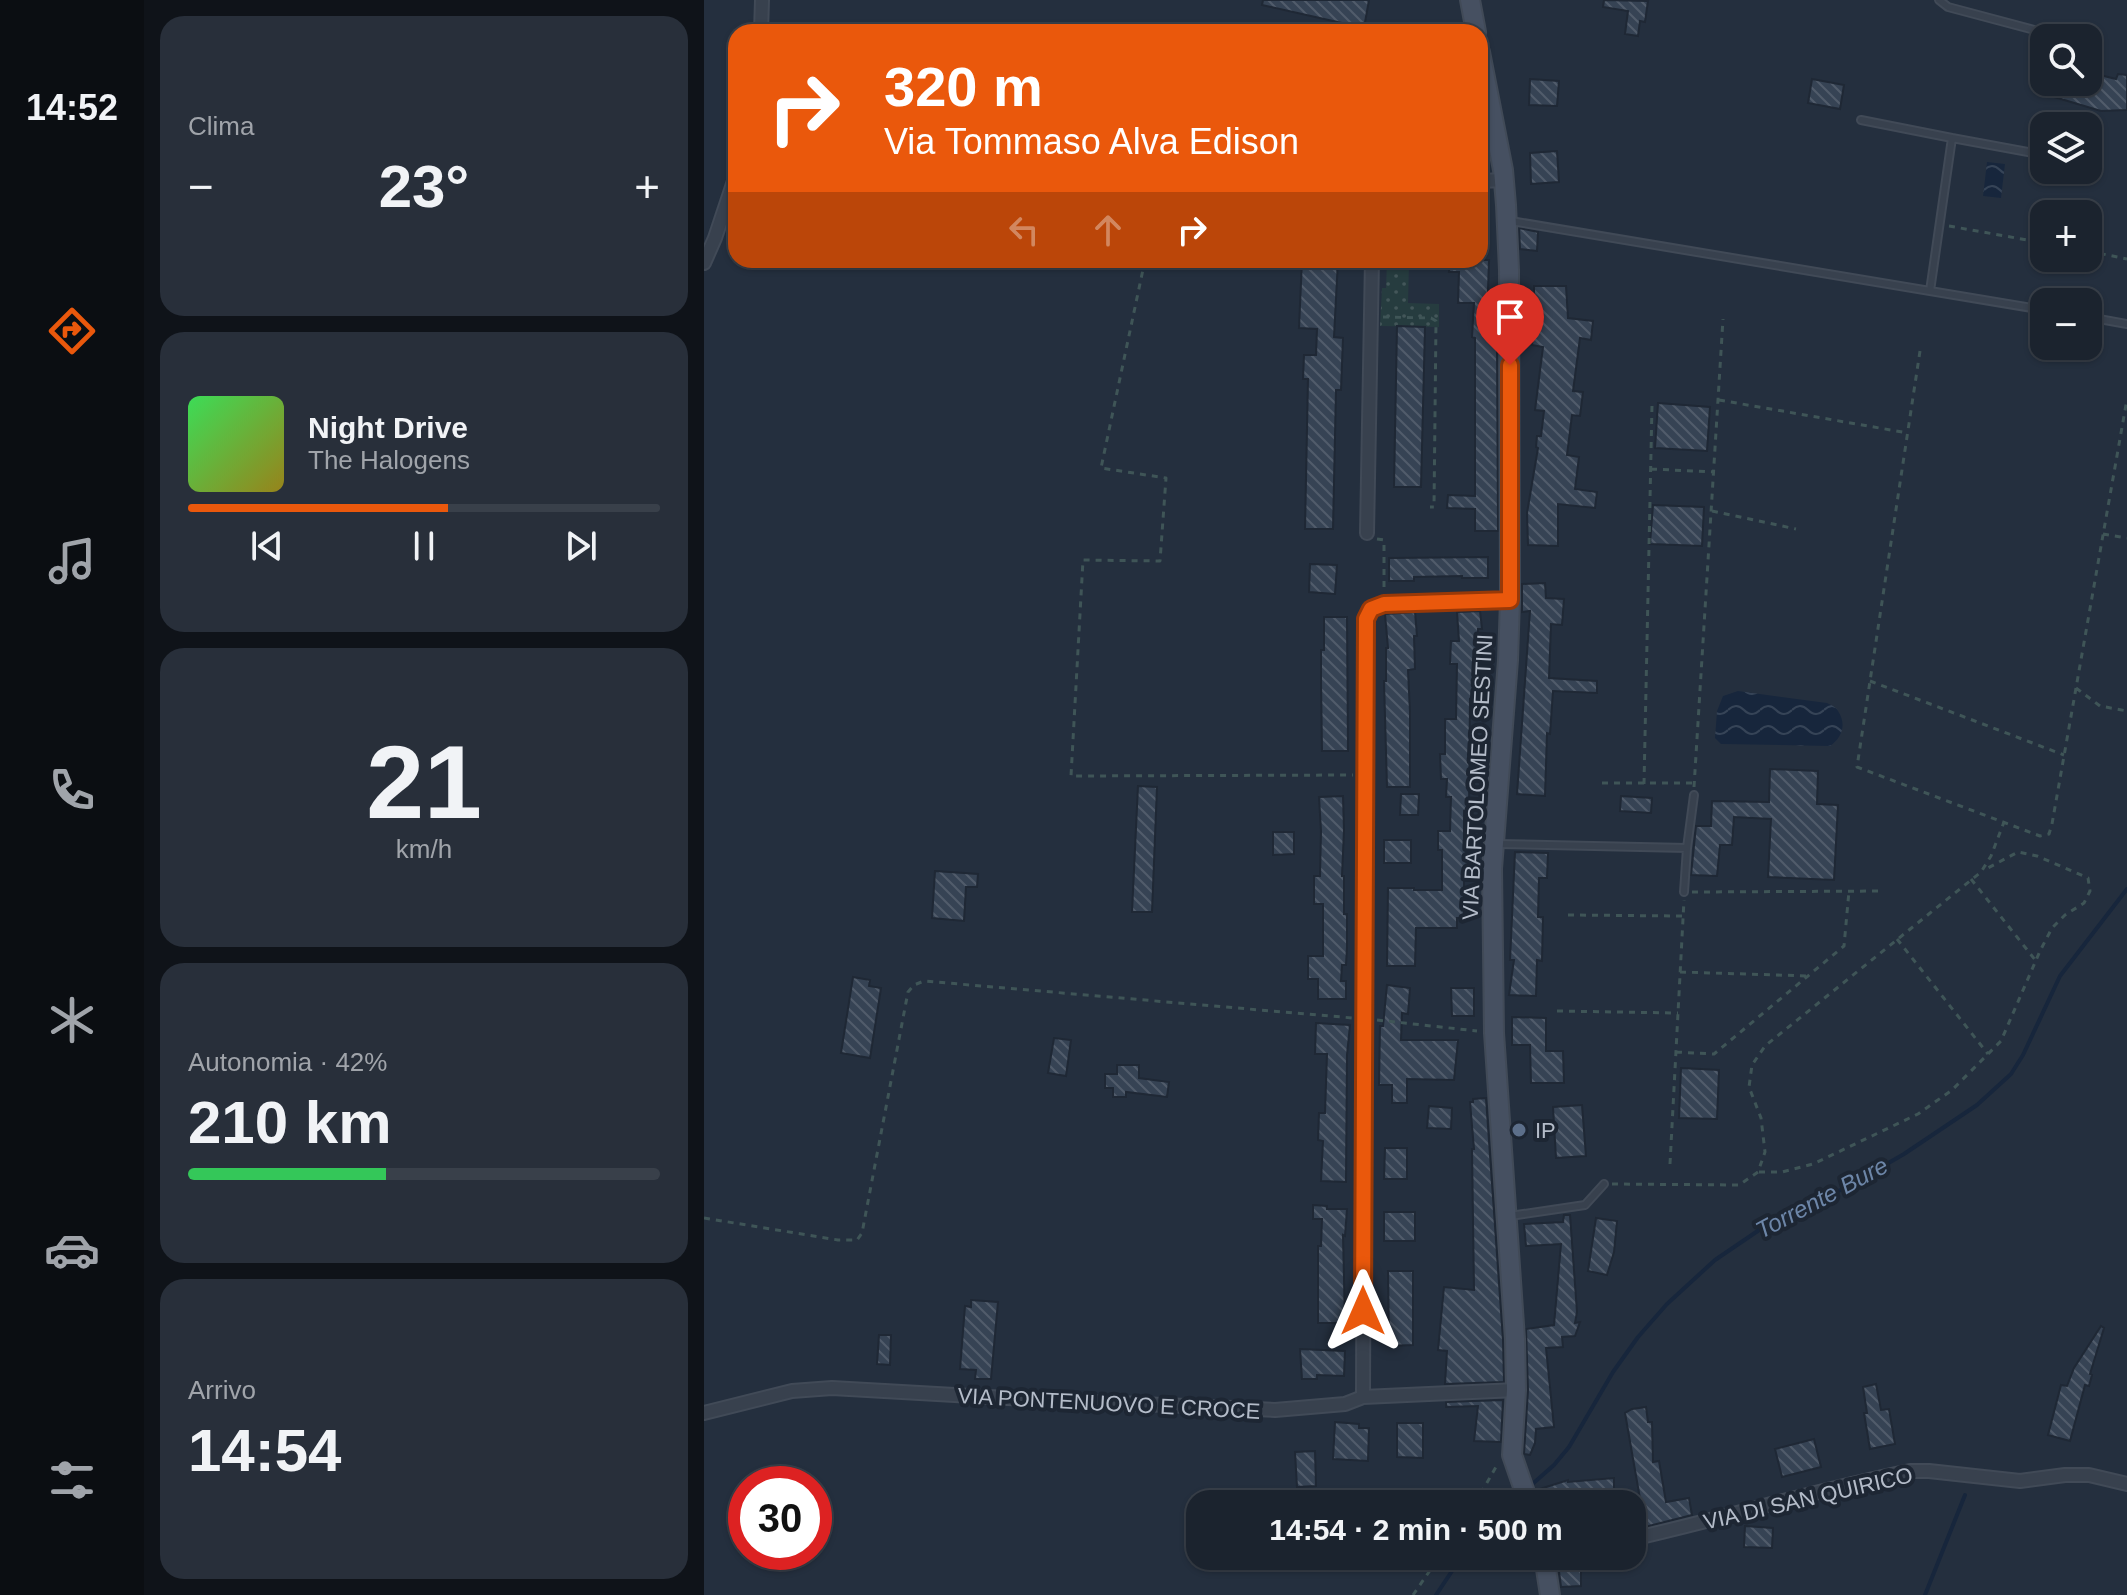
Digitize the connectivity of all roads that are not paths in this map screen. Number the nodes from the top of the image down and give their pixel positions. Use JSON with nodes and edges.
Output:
{"nodes":[{"id":1,"x":762,"y":0,"type":"edge"},
{"id":2,"x":1470,"y":0,"type":"edge"},
{"id":3,"x":1939,"y":0,"type":"edge"},
{"id":4,"x":761,"y":24,"type":"edge"},
{"id":5,"x":1474,"y":24,"type":"edge"},
{"id":6,"x":2030,"y":29,"type":"edge"},
{"id":7,"x":1488,"y":95,"type":"edge"},
{"id":8,"x":1861,"y":120,"type":"dead end"},
{"id":9,"x":1952,"y":138,"type":"junction"},
{"id":10,"x":2030,"y":152,"type":"edge"},
{"id":11,"x":1504,"y":180,"type":"junction"},
{"id":12,"x":1488,"y":181,"type":"edge"},
{"id":13,"x":728,"y":199,"type":"edge"},
{"id":14,"x":1507,"y":221,"type":"junction"},
{"id":15,"x":704,"y":263,"type":"edge"},
{"id":16,"x":1372,"y":268,"type":"edge"},
{"id":17,"x":1930,"y":291,"type":"junction"},
{"id":18,"x":2030,"y":308,"type":"edge"},
{"id":19,"x":2102,"y":320,"type":"edge"},
{"id":20,"x":2127,"y":324,"type":"edge"},
{"id":21,"x":1367,"y":533,"type":"road end"},
{"id":22,"x":1510,"y":600,"type":"junction"},
{"id":23,"x":1694,"y":795,"type":"road end"},
{"id":24,"x":1494,"y":843,"type":"junction"},
{"id":25,"x":1687,"y":848,"type":"junction"},
{"id":26,"x":1684,"y":892,"type":"road end"},
{"id":27,"x":1604,"y":1184,"type":"road end"},
{"id":28,"x":1507,"y":1217,"type":"junction"},
{"id":29,"x":1516,"y":1390,"type":"junction"},
{"id":30,"x":1363,"y":1397,"type":"junction"},
{"id":31,"x":704,"y":1413,"type":"edge"},
{"id":32,"x":2127,"y":1484,"type":"edge"},
{"id":33,"x":1524,"y":1490,"type":"edge"},
{"id":34,"x":1646,"y":1536,"type":"edge"},
{"id":35,"x":1546,"y":1570,"type":"edge"},
{"id":36,"x":1550,"y":1595,"type":"edge"}],
"edges":[{"from":1,"to":4,"type":"street"},
{"from":2,"to":5,"type":"main road"},
{"from":3,"to":6,"type":"lane"},
{"from":7,"to":11,"type":"main road","name":"VIA BARTOLOMEO SESTINI"},
{"from":8,"to":9,"type":"lane"},
{"from":9,"to":10,"type":"lane"},
{"from":9,"to":17,"type":"lane"},
{"from":11,"to":12,"type":"street"},
{"from":11,"to":14,"type":"main road","name":"VIA BARTOLOMEO SESTINI"},
{"from":13,"to":15,"type":"street"},
{"from":14,"to":17,"type":"lane"},
{"from":14,"to":22,"type":"main road","name":"VIA BARTOLOMEO SESTINI"},
{"from":16,"to":21,"type":"street"},
{"from":17,"to":18,"type":"lane"},
{"from":19,"to":20,"type":"lane"},
{"from":22,"to":24,"type":"main road","name":"VIA BARTOLOMEO SESTINI"},
{"from":22,"to":30,"type":"street"},
{"from":23,"to":25,"type":"lane"},
{"from":24,"to":25,"type":"lane"},
{"from":24,"to":28,"type":"main road","name":"VIA BARTOLOMEO SESTINI"},
{"from":25,"to":26,"type":"lane"},
{"from":27,"to":28,"type":"lane"},
{"from":28,"to":29,"type":"main road","name":"VIA BARTOLOMEO SESTINI"},
{"from":29,"to":30,"type":"street","name":"VIA PONTENUOVO E CROCE"},
{"from":29,"to":33,"type":"main road","name":"VIA BARTOLOMEO SESTINI"},
{"from":30,"to":31,"type":"street","name":"VIA PONTENUOVO E CROCE"},
{"from":32,"to":34,"type":"street","name":"VIA DI SAN QUIRICO"},
{"from":35,"to":36,"type":"main road"}]}
